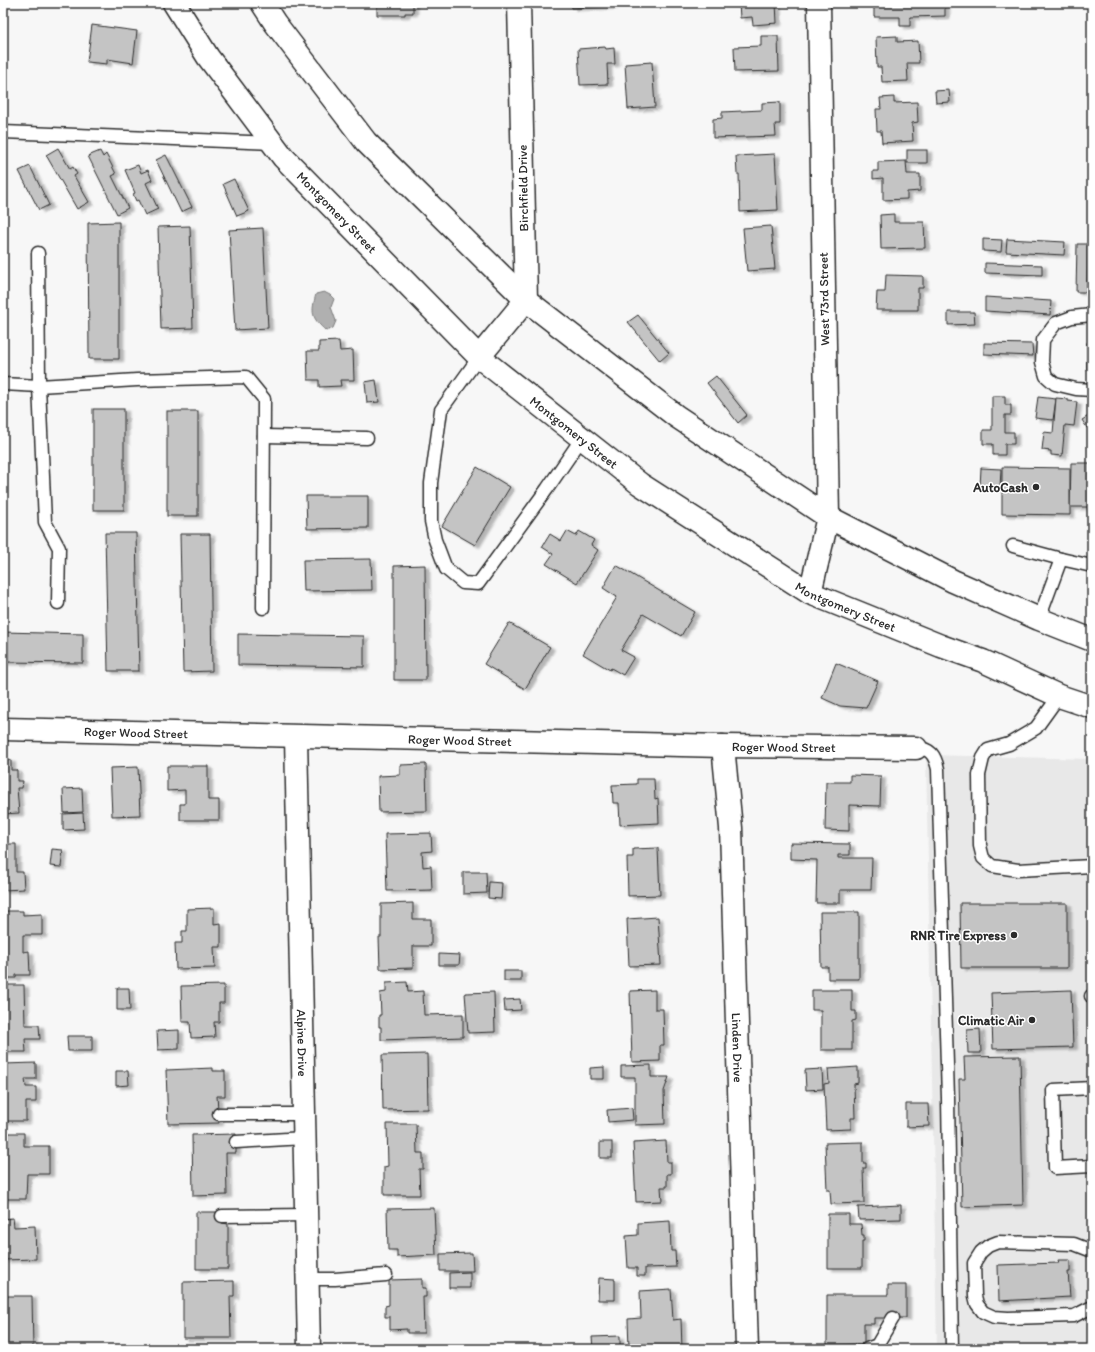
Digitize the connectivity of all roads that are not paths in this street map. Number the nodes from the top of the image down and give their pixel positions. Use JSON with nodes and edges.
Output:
{"nodes":[{"id":1,"x":174,"y":3,"type":"edge"},
{"id":2,"x":262,"y":3,"type":"edge"},
{"id":3,"x":519,"y":3,"type":"edge"},
{"id":4,"x":819,"y":3,"type":"edge"},
{"id":5,"x":3,"y":132,"type":"edge"},
{"id":6,"x":273,"y":143,"type":"junction"},
{"id":7,"x":38,"y":253,"type":"dead end"},
{"id":8,"x":526,"y":300,"type":"junction"},
{"id":9,"x":1092,"y":315,"type":"edge"},
{"id":10,"x":479,"y":357,"type":"junction"},
{"id":11,"x":3,"y":384,"type":"edge"},
{"id":12,"x":39,"y":386,"type":"junction"},
{"id":13,"x":1092,"y":390,"type":"edge"},
{"id":14,"x":264,"y":436,"type":"junction"},
{"id":15,"x":367,"y":438,"type":"dead end"},
{"id":16,"x":582,"y":438,"type":"junction"},
{"id":17,"x":828,"y":517,"type":"junction"},
{"id":18,"x":1012,"y":546,"type":"dead end"},
{"id":19,"x":1061,"y":559,"type":"junction"},
{"id":20,"x":1092,"y":566,"type":"edge"},
{"id":21,"x":810,"y":594,"type":"junction"},
{"id":22,"x":58,"y":602,"type":"dead end"},
{"id":23,"x":263,"y":608,"type":"dead end"},
{"id":24,"x":1039,"y":619,"type":"junction"},
{"id":25,"x":1092,"y":640,"type":"edge"},
{"id":26,"x":1059,"y":696,"type":"junction"},
{"id":27,"x":1092,"y":707,"type":"edge"},
{"id":28,"x":3,"y":729,"type":"edge"},
{"id":29,"x":296,"y":737,"type":"junction"},
{"id":30,"x":723,"y":746,"type":"junction"},
{"id":31,"x":916,"y":748,"type":"joint"},
{"id":32,"x":1092,"y":866,"type":"edge"},
{"id":33,"x":1092,"y":1088,"type":"edge"},
{"id":34,"x":219,"y":1114,"type":"dead end"},
{"id":35,"x":303,"y":1114,"type":"junction"},
{"id":36,"x":304,"y":1138,"type":"junction"},
{"id":37,"x":236,"y":1142,"type":"dead end"},
{"id":38,"x":1092,"y":1166,"type":"edge"},
{"id":39,"x":305,"y":1215,"type":"junction"},
{"id":40,"x":222,"y":1216,"type":"dead end"},
{"id":41,"x":1092,"y":1251,"type":"edge"},
{"id":42,"x":386,"y":1275,"type":"dead end"},
{"id":43,"x":307,"y":1279,"type":"junction"},
{"id":44,"x":1092,"y":1307,"type":"edge"},
{"id":45,"x":894,"y":1318,"type":"dead end"},
{"id":46,"x":308,"y":1349,"type":"edge"},
{"id":47,"x":747,"y":1349,"type":"edge"},
{"id":48,"x":867,"y":1349,"type":"edge"},
{"id":49,"x":952,"y":1349,"type":"edge"}],
"edges":[{"from":1,"to":6,"type":"street","name":"Montgomery Street"},
{"from":2,"to":8,"type":"street"},
{"from":3,"to":8,"type":"street","name":"Birchfield Drive"},
{"from":4,"to":17,"type":"street","name":"West 73rd Street"},
{"from":5,"to":6,"type":"lane"},
{"from":6,"to":10,"type":"street","name":"Montgomery Street"},
{"from":7,"to":12,"type":"lane"},
{"from":8,"to":10,"type":"street"},
{"from":8,"to":17,"type":"street"},
{"from":9,"to":13,"type":"lane"},
{"from":10,"to":16,"type":"street","name":"Montgomery Street"},
{"from":10,"to":16,"type":"lane"},
{"from":11,"to":12,"type":"lane"},
{"from":12,"to":14,"type":"lane"},
{"from":12,"to":22,"type":"lane"},
{"from":14,"to":15,"type":"lane"},
{"from":14,"to":23,"type":"lane"},
{"from":16,"to":21,"type":"street","name":"Montgomery Street"},
{"from":17,"to":21,"type":"street","name":"West 73rd Street"},
{"from":17,"to":24,"type":"street"},
{"from":18,"to":19,"type":"lane"},
{"from":19,"to":20,"type":"lane"},
{"from":19,"to":24,"type":"lane"},
{"from":21,"to":26,"type":"street","name":"Montgomery Street"},
{"from":24,"to":25,"type":"street"},
{"from":26,"to":27,"type":"street","name":"Montgomery Street"},
{"from":26,"to":32,"type":"lane"},
{"from":28,"to":29,"type":"street","name":"Roger Wood Street"},
{"from":29,"to":30,"type":"street","name":"Roger Wood Street"},
{"from":29,"to":35,"type":"street","name":"Alpine Drive"},
{"from":30,"to":31,"type":"street","name":"Roger Wood Street"},
{"from":30,"to":47,"type":"street","name":"Linden Drive"},
{"from":31,"to":49,"type":"lane"},
{"from":33,"to":38,"type":"lane"},
{"from":34,"to":35,"type":"lane"},
{"from":35,"to":36,"type":"street","name":"Alpine Drive"},
{"from":36,"to":37,"type":"lane"},
{"from":36,"to":39,"type":"street","name":"Alpine Drive"},
{"from":39,"to":40,"type":"lane"},
{"from":39,"to":43,"type":"street","name":"Alpine Drive"},
{"from":41,"to":44,"type":"lane"},
{"from":42,"to":43,"type":"lane"},
{"from":43,"to":46,"type":"street","name":"Alpine Drive"},
{"from":45,"to":48,"type":"lane"}]}
